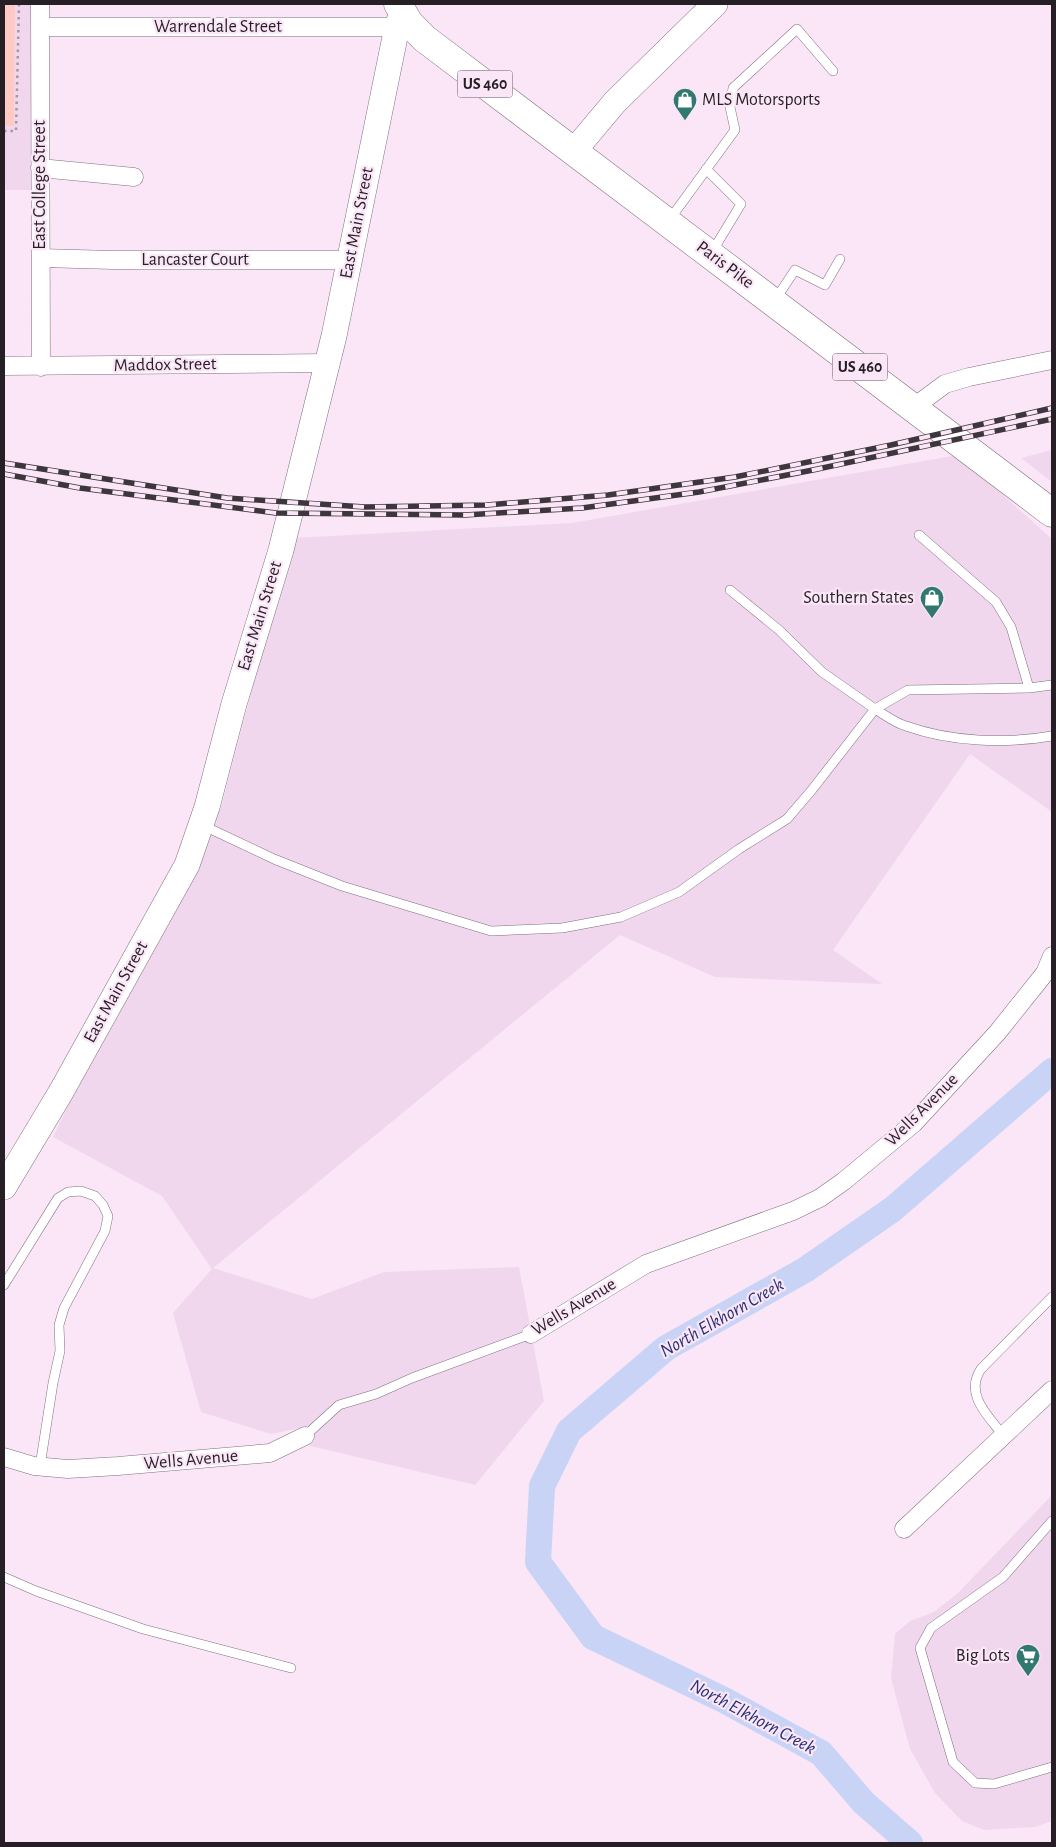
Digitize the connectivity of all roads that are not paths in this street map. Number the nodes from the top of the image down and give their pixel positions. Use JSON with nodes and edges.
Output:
{"nodes":[{"id":1,"x":40,"y":4,"type":"edge"},
{"id":2,"x":715,"y":4,"type":"edge"},
{"id":3,"x":399,"y":14,"type":"edge"},
{"id":4,"x":40,"y":27,"type":"junction"},
{"id":5,"x":833,"y":71,"type":"dead end"},
{"id":6,"x":573,"y":152,"type":"junction"},
{"id":7,"x":40,"y":168,"type":"junction"},
{"id":8,"x":706,"y":169,"type":"junction"},
{"id":9,"x":134,"y":177,"type":"dead end"},
{"id":10,"x":668,"y":222,"type":"junction"},
{"id":11,"x":710,"y":254,"type":"junction"},
{"id":12,"x":41,"y":258,"type":"junction"},
{"id":13,"x":840,"y":259,"type":"dead end"},
{"id":14,"x":350,"y":260,"type":"junction"},
{"id":15,"x":774,"y":302,"type":"junction"},
{"id":16,"x":1052,"y":360,"type":"edge"},
{"id":17,"x":327,"y":363,"type":"junction"},
{"id":18,"x":4,"y":366,"type":"edge"},
{"id":19,"x":41,"y":367,"type":"junction"},
{"id":20,"x":914,"y":407,"type":"junction"},
{"id":21,"x":1052,"y":512,"type":"edge"},
{"id":22,"x":919,"y":535,"type":"dead end"},
{"id":23,"x":730,"y":590,"type":"dead end"},
{"id":24,"x":1052,"y":685,"type":"edge"},
{"id":25,"x":1029,"y":688,"type":"junction"},
{"id":26,"x":875,"y":709,"type":"junction"},
{"id":27,"x":1052,"y":736,"type":"edge"},
{"id":28,"x":201,"y":824,"type":"junction"},
{"id":29,"x":1052,"y":956,"type":"edge"},
{"id":30,"x":4,"y":1187,"type":"edge"},
{"id":31,"x":4,"y":1285,"type":"edge"},
{"id":32,"x":1052,"y":1297,"type":"edge"},
{"id":33,"x":532,"y":1334,"type":"joint"},
{"id":34,"x":1052,"y":1390,"type":"edge"},
{"id":35,"x":305,"y":1436,"type":"joint"},
{"id":36,"x":1004,"y":1436,"type":"junction"},
{"id":37,"x":4,"y":1458,"type":"edge"},
{"id":38,"x":40,"y":1466,"type":"junction"},
{"id":39,"x":1052,"y":1521,"type":"edge"},
{"id":40,"x":904,"y":1530,"type":"dead end"},
{"id":41,"x":4,"y":1577,"type":"edge"},
{"id":42,"x":291,"y":1668,"type":"dead end"},
{"id":43,"x":1052,"y":1767,"type":"edge"}],
"edges":[{"from":1,"to":4,"type":"street","name":"East College Street"},
{"from":2,"to":6,"type":"street"},
{"from":3,"to":4,"type":"street","name":"Warrendale Street"},
{"from":3,"to":6,"type":"main road","name":"Paris Pike","number":"US 460"},
{"from":3,"to":14,"type":"street","name":"East Main Street"},
{"from":4,"to":7,"type":"street","name":"East College Street"},
{"from":5,"to":8,"type":"lane"},
{"from":6,"to":10,"type":"main road","name":"Paris Pike","number":"US 460"},
{"from":7,"to":9,"type":"street"},
{"from":7,"to":12,"type":"street","name":"East College Street"},
{"from":8,"to":10,"type":"lane"},
{"from":8,"to":11,"type":"lane"},
{"from":10,"to":11,"type":"main road","name":"Paris Pike","number":"US 460"},
{"from":11,"to":15,"type":"main road","name":"Paris Pike","number":"US 460"},
{"from":12,"to":14,"type":"street","name":"Lancaster Court"},
{"from":12,"to":19,"type":"street","name":"East College Street"},
{"from":13,"to":15,"type":"lane"},
{"from":14,"to":17,"type":"street","name":"East Main Street"},
{"from":15,"to":20,"type":"main road","name":"Paris Pike","number":"US 460"},
{"from":16,"to":20,"type":"street"},
{"from":17,"to":19,"type":"street","name":"Maddox Street"},
{"from":17,"to":28,"type":"street","name":"East Main Street"},
{"from":18,"to":19,"type":"street","name":"Maddox Street"},
{"from":20,"to":21,"type":"main road","name":"Paris Pike","number":"US 460"},
{"from":22,"to":25,"type":"lane"},
{"from":23,"to":26,"type":"lane"},
{"from":24,"to":25,"type":"lane"},
{"from":25,"to":26,"type":"lane"},
{"from":26,"to":27,"type":"lane"},
{"from":26,"to":28,"type":"lane"},
{"from":28,"to":30,"type":"street","name":"East Main Street"},
{"from":29,"to":33,"type":"street","name":"Wells Avenue"},
{"from":31,"to":38,"type":"lane"},
{"from":32,"to":36,"type":"lane"},
{"from":33,"to":35,"type":"lane","name":"Wells Avenue"},
{"from":34,"to":36,"type":"street"},
{"from":35,"to":38,"type":"street","name":"Wells Avenue"},
{"from":36,"to":40,"type":"street"},
{"from":37,"to":38,"type":"street","name":"Wells Avenue"},
{"from":39,"to":43,"type":"lane"},
{"from":41,"to":42,"type":"lane"}]}
